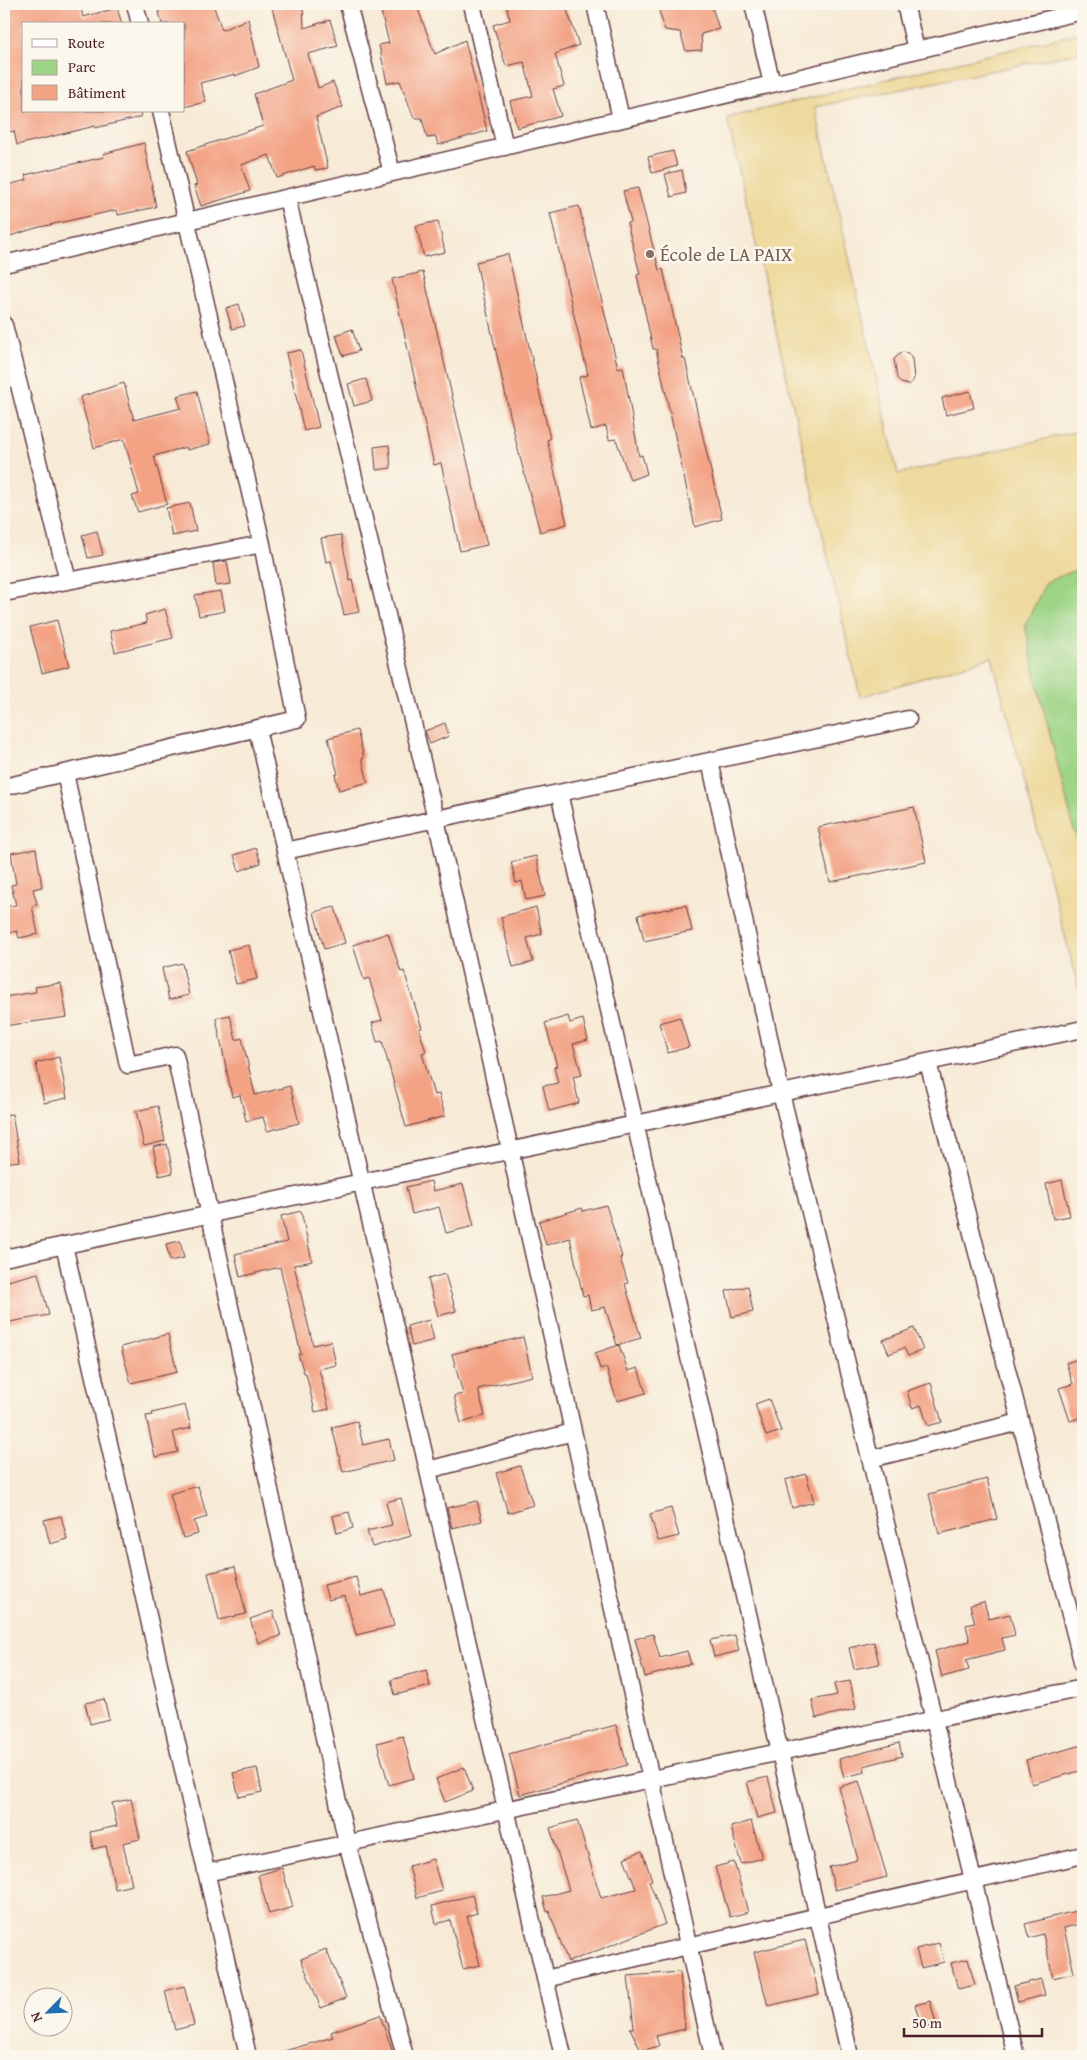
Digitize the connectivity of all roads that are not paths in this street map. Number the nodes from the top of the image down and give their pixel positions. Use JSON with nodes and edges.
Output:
{"nodes":[{"id":1,"x":135,"y":4,"type":"edge"},
{"id":2,"x":348,"y":4,"type":"edge"},
{"id":3,"x":472,"y":4,"type":"edge"},
{"id":4,"x":595,"y":4,"type":"edge"},
{"id":5,"x":754,"y":4,"type":"edge"},
{"id":6,"x":905,"y":4,"type":"edge"},
{"id":7,"x":1083,"y":11,"type":"edge"},
{"id":8,"x":140,"y":22,"type":"edge"},
{"id":9,"x":916,"y":50,"type":"junction"},
{"id":10,"x":772,"y":84,"type":"junction"},
{"id":11,"x":161,"y":112,"type":"edge"},
{"id":12,"x":621,"y":119,"type":"junction"},
{"id":13,"x":505,"y":146,"type":"junction"},
{"id":14,"x":392,"y":173,"type":"junction"},
{"id":15,"x":287,"y":198,"type":"junction"},
{"id":16,"x":188,"y":221,"type":"junction"},
{"id":17,"x":4,"y":264,"type":"edge"},
{"id":18,"x":4,"y":325,"type":"edge"},
{"id":19,"x":262,"y":544,"type":"junction"},
{"id":20,"x":68,"y":581,"type":"junction"},
{"id":21,"x":4,"y":593,"type":"edge"},
{"id":22,"x":908,"y":719,"type":"dead end"},
{"id":23,"x":257,"y":729,"type":"junction"},
{"id":24,"x":710,"y":761,"type":"junction"},
{"id":25,"x":65,"y":773,"type":"junction"},
{"id":26,"x":4,"y":787,"type":"edge"},
{"id":27,"x":559,"y":793,"type":"junction"},
{"id":28,"x":436,"y":819,"type":"junction"},
{"id":29,"x":285,"y":851,"type":"junction"},
{"id":30,"x":1083,"y":1029,"type":"edge"},
{"id":31,"x":928,"y":1062,"type":"junction"},
{"id":32,"x":781,"y":1094,"type":"junction"},
{"id":33,"x":635,"y":1124,"type":"junction"},
{"id":34,"x":510,"y":1151,"type":"junction"},
{"id":35,"x":362,"y":1182,"type":"junction"},
{"id":36,"x":210,"y":1214,"type":"junction"},
{"id":37,"x":64,"y":1245,"type":"junction"},
{"id":38,"x":4,"y":1258,"type":"edge"},
{"id":39,"x":1020,"y":1422,"type":"junction"},
{"id":40,"x":574,"y":1432,"type":"junction"},
{"id":41,"x":870,"y":1459,"type":"junction"},
{"id":42,"x":428,"y":1470,"type":"junction"},
{"id":43,"x":1083,"y":1665,"type":"edge"},
{"id":44,"x":1083,"y":1688,"type":"edge"},
{"id":45,"x":933,"y":1719,"type":"junction"},
{"id":46,"x":780,"y":1752,"type":"junction"},
{"id":47,"x":651,"y":1779,"type":"junction"},
{"id":48,"x":506,"y":1810,"type":"junction"},
{"id":49,"x":346,"y":1843,"type":"junction"},
{"id":50,"x":1083,"y":1855,"type":"edge"},
{"id":51,"x":206,"y":1873,"type":"junction"},
{"id":52,"x":973,"y":1880,"type":"junction"},
{"id":53,"x":818,"y":1916,"type":"junction"},
{"id":54,"x":688,"y":1946,"type":"junction"},
{"id":55,"x":545,"y":1979,"type":"junction"},
{"id":56,"x":248,"y":2056,"type":"edge"},
{"id":57,"x":405,"y":2056,"type":"edge"},
{"id":58,"x":563,"y":2056,"type":"edge"},
{"id":59,"x":713,"y":2056,"type":"edge"},
{"id":60,"x":850,"y":2056,"type":"edge"},
{"id":61,"x":1016,"y":2056,"type":"edge"}],
"edges":[{"from":1,"to":8,"type":"street"},
{"from":2,"to":14,"type":"street"},
{"from":3,"to":13,"type":"street"},
{"from":4,"to":12,"type":"street"},
{"from":5,"to":10,"type":"street"},
{"from":6,"to":9,"type":"street"},
{"from":7,"to":9,"type":"street"},
{"from":9,"to":10,"type":"street"},
{"from":10,"to":12,"type":"street"},
{"from":11,"to":16,"type":"street"},
{"from":12,"to":13,"type":"street"},
{"from":13,"to":14,"type":"street"},
{"from":14,"to":15,"type":"street"},
{"from":15,"to":16,"type":"street"},
{"from":15,"to":28,"type":"street"},
{"from":16,"to":17,"type":"street"},
{"from":16,"to":19,"type":"street"},
{"from":18,"to":20,"type":"street"},
{"from":19,"to":20,"type":"street"},
{"from":19,"to":23,"type":"street"},
{"from":20,"to":21,"type":"street"},
{"from":22,"to":24,"type":"street"},
{"from":23,"to":25,"type":"street"},
{"from":23,"to":29,"type":"street"},
{"from":24,"to":27,"type":"street"},
{"from":24,"to":32,"type":"street"},
{"from":25,"to":26,"type":"street"},
{"from":25,"to":36,"type":"street"},
{"from":27,"to":28,"type":"street"},
{"from":27,"to":33,"type":"street"},
{"from":28,"to":29,"type":"street"},
{"from":28,"to":34,"type":"street"},
{"from":29,"to":35,"type":"street"},
{"from":30,"to":31,"type":"street"},
{"from":31,"to":32,"type":"street"},
{"from":31,"to":39,"type":"street"},
{"from":32,"to":33,"type":"street"},
{"from":32,"to":41,"type":"street"},
{"from":33,"to":34,"type":"street"},
{"from":33,"to":46,"type":"street"},
{"from":34,"to":35,"type":"street"},
{"from":34,"to":40,"type":"street"},
{"from":35,"to":36,"type":"street"},
{"from":35,"to":42,"type":"street"},
{"from":36,"to":37,"type":"street"},
{"from":36,"to":49,"type":"street"},
{"from":37,"to":38,"type":"street"},
{"from":37,"to":51,"type":"street"},
{"from":39,"to":41,"type":"street"},
{"from":39,"to":43,"type":"street"},
{"from":40,"to":42,"type":"street"},
{"from":40,"to":47,"type":"street"},
{"from":41,"to":45,"type":"street"},
{"from":42,"to":48,"type":"street"},
{"from":44,"to":45,"type":"street"},
{"from":45,"to":46,"type":"street"},
{"from":45,"to":52,"type":"street"},
{"from":46,"to":47,"type":"street"},
{"from":46,"to":53,"type":"street"},
{"from":47,"to":48,"type":"street"},
{"from":47,"to":54,"type":"street"},
{"from":48,"to":49,"type":"street"},
{"from":48,"to":55,"type":"street"},
{"from":49,"to":51,"type":"street"},
{"from":49,"to":57,"type":"street"},
{"from":50,"to":52,"type":"street"},
{"from":51,"to":56,"type":"street"},
{"from":52,"to":53,"type":"street"},
{"from":52,"to":61,"type":"street"},
{"from":53,"to":54,"type":"street"},
{"from":53,"to":60,"type":"street"},
{"from":54,"to":55,"type":"street"},
{"from":54,"to":59,"type":"street"},
{"from":55,"to":58,"type":"street"}]}
